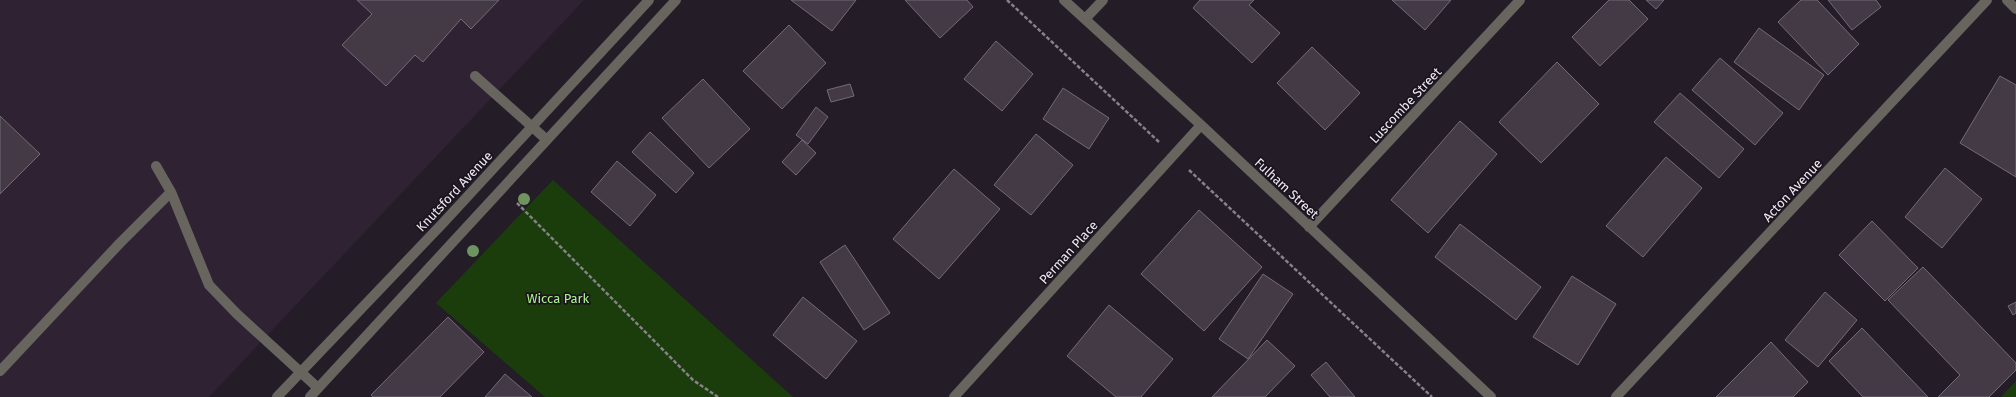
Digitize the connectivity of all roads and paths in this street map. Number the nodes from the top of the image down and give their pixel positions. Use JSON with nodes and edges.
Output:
{"nodes":[{"id":1,"x":649,"y":0,"type":"edge"},
{"id":2,"x":676,"y":0,"type":"edge"},
{"id":3,"x":1007,"y":0,"type":"edge"},
{"id":4,"x":1064,"y":0,"type":"edge"},
{"id":5,"x":1103,"y":0,"type":"edge"},
{"id":6,"x":1520,"y":0,"type":"edge"},
{"id":7,"x":1988,"y":0,"type":"edge"},
{"id":8,"x":2007,"y":0,"type":"edge"},
{"id":9,"x":2016,"y":9,"type":"edge"},
{"id":10,"x":1085,"y":19,"type":"junction"},
{"id":11,"x":475,"y":76,"type":"dead end"},
{"id":12,"x":1201,"y":125,"type":"junction"},
{"id":13,"x":531,"y":126,"type":"junction"},
{"id":14,"x":547,"y":140,"type":"junction"},
{"id":15,"x":1173,"y":155,"type":"junction"},
{"id":16,"x":156,"y":166,"type":"dead end"},
{"id":17,"x":502,"y":188,"type":"junction"},
{"id":18,"x":171,"y":192,"type":"junction"},
{"id":19,"x":1309,"y":227,"type":"junction"},
{"id":20,"x":0,"y":371,"type":"edge"},
{"id":21,"x":299,"y":373,"type":"junction"},
{"id":22,"x":318,"y":388,"type":"junction"},
{"id":23,"x":277,"y":397,"type":"edge"},
{"id":24,"x":310,"y":397,"type":"edge"},
{"id":25,"x":718,"y":397,"type":"edge"},
{"id":26,"x":954,"y":397,"type":"edge"},
{"id":27,"x":1432,"y":397,"type":"edge"},
{"id":28,"x":1491,"y":397,"type":"edge"},
{"id":29,"x":1616,"y":397,"type":"edge"}],
"edges":[{"from":1,"to":13,"type":"street","name":"Knutsford Avenue"},
{"from":2,"to":14,"type":"street"},
{"from":3,"to":15,"type":"path"},
{"from":4,"to":10,"type":"street","name":"Fulham Street"},
{"from":5,"to":10,"type":"street"},
{"from":6,"to":19,"type":"street","name":"Luscombe Street"},
{"from":7,"to":29,"type":"street","name":"Acton Avenue"},
{"from":8,"to":9,"type":"street"},
{"from":10,"to":12,"type":"street","name":"Fulham Street"},
{"from":11,"to":13,"type":"street"},
{"from":12,"to":15,"type":"street","name":"Perman Place"},
{"from":12,"to":19,"type":"street","name":"Fulham Street"},
{"from":13,"to":14,"type":"street"},
{"from":13,"to":21,"type":"street","name":"Knutsford Avenue"},
{"from":14,"to":17,"type":"street"},
{"from":15,"to":26,"type":"street","name":"Perman Place"},
{"from":15,"to":27,"type":"path"},
{"from":16,"to":18,"type":"street"},
{"from":17,"to":22,"type":"street"},
{"from":17,"to":25,"type":"path"},
{"from":18,"to":20,"type":"street"},
{"from":18,"to":21,"type":"street"},
{"from":19,"to":28,"type":"street","name":"Fulham Street"},
{"from":21,"to":22,"type":"street"},
{"from":21,"to":23,"type":"street","name":"Knutsford Avenue"},
{"from":22,"to":24,"type":"street"}]}
